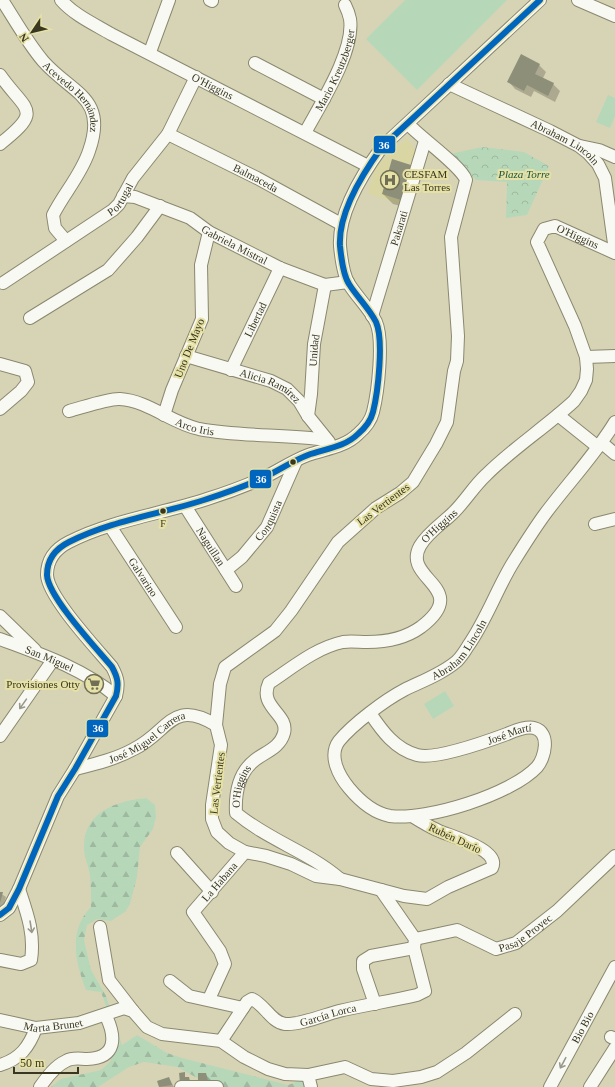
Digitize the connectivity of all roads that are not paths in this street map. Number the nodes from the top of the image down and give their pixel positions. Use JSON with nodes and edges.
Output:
{"nodes":[{"id":1,"x":2,"y":0,"type":"edge"},
{"id":2,"x":61,"y":0,"type":"edge"},
{"id":3,"x":169,"y":0,"type":"edge"},
{"id":4,"x":540,"y":0,"type":"edge"},
{"id":5,"x":578,"y":0,"type":"edge"},
{"id":6,"x":345,"y":5,"type":"dead end"},
{"id":7,"x":615,"y":16,"type":"edge"},
{"id":8,"x":150,"y":52,"type":"junction"},
{"id":9,"x":255,"y":64,"type":"dead end"},
{"id":10,"x":0,"y":75,"type":"edge"},
{"id":11,"x":196,"y":77,"type":"junction"},
{"id":12,"x":449,"y":84,"type":"junction"},
{"id":13,"x":324,"y":99,"type":"junction"},
{"id":14,"x":408,"y":124,"type":"junction"},
{"id":15,"x":305,"y":133,"type":"junction"},
{"id":16,"x":168,"y":134,"type":"junction"},
{"id":17,"x":424,"y":141,"type":"junction"},
{"id":18,"x":0,"y":144,"type":"edge"},
{"id":19,"x":579,"y":146,"type":"junction"},
{"id":20,"x":615,"y":157,"type":"edge"},
{"id":21,"x":368,"y":166,"type":"junction"},
{"id":22,"x":124,"y":196,"type":"junction"},
{"id":23,"x":160,"y":206,"type":"junction"},
{"id":24,"x":342,"y":224,"type":"junction"},
{"id":25,"x":209,"y":232,"type":"junction"},
{"id":26,"x":614,"y":236,"type":"edge"},
{"id":27,"x":66,"y":241,"type":"junction"},
{"id":28,"x":615,"y":252,"type":"edge"},
{"id":29,"x":280,"y":268,"type":"junction"},
{"id":30,"x":348,"y":282,"type":"junction"},
{"id":31,"x":2,"y":283,"type":"dead end"},
{"id":32,"x":325,"y":285,"type":"junction"},
{"id":33,"x":372,"y":316,"type":"junction"},
{"id":34,"x":30,"y":318,"type":"dead end"},
{"id":35,"x":186,"y":356,"type":"junction"},
{"id":36,"x":615,"y":356,"type":"edge"},
{"id":37,"x":586,"y":357,"type":"junction"},
{"id":38,"x":0,"y":364,"type":"edge"},
{"id":39,"x":230,"y":370,"type":"junction"},
{"id":40,"x":0,"y":409,"type":"edge"},
{"id":41,"x":69,"y":411,"type":"dead end"},
{"id":42,"x":164,"y":415,"type":"junction"},
{"id":43,"x":558,"y":415,"type":"junction"},
{"id":44,"x":308,"y":416,"type":"junction"},
{"id":45,"x":615,"y":422,"type":"edge"},
{"id":46,"x":330,"y":443,"type":"junction"},
{"id":47,"x":600,"y":445,"type":"junction"},
{"id":48,"x":615,"y":454,"type":"edge"},
{"id":49,"x":296,"y":461,"type":"junction"},
{"id":50,"x":184,"y":506,"type":"junction"},
{"id":51,"x":615,"y":519,"type":"edge"},
{"id":52,"x":595,"y":524,"type":"dead end"},
{"id":53,"x":110,"y":526,"type":"junction"},
{"id":54,"x":226,"y":570,"type":"junction"},
{"id":55,"x":236,"y":586,"type":"dead end"},
{"id":56,"x":0,"y":616,"type":"edge"},
{"id":57,"x":176,"y":627,"type":"dead end"},
{"id":58,"x":0,"y":639,"type":"edge"},
{"id":59,"x":37,"y":652,"type":"junction"},
{"id":60,"x":53,"y":660,"type":"junction"},
{"id":61,"x":116,"y":696,"type":"junction"},
{"id":62,"x":370,"y":713,"type":"junction"},
{"id":63,"x":216,"y":725,"type":"junction"},
{"id":64,"x":0,"y":736,"type":"edge"},
{"id":65,"x":75,"y":769,"type":"junction"},
{"id":66,"x":412,"y":816,"type":"junction"},
{"id":67,"x":245,"y":852,"type":"junction"},
{"id":68,"x":177,"y":853,"type":"dead end"},
{"id":69,"x":615,"y":856,"type":"edge"},
{"id":70,"x":340,"y":880,"type":"junction"},
{"id":71,"x":19,"y":889,"type":"junction"},
{"id":72,"x":381,"y":890,"type":"junction"},
{"id":73,"x":212,"y":892,"type":"junction"},
{"id":74,"x":0,"y":915,"type":"edge"},
{"id":75,"x":100,"y":927,"type":"dead end"},
{"id":76,"x":415,"y":944,"type":"junction"},
{"id":77,"x":0,"y":960,"type":"edge"},
{"id":78,"x":615,"y":967,"type":"edge"},
{"id":79,"x":170,"y":981,"type":"dead end"},
{"id":80,"x":209,"y":999,"type":"junction"},
{"id":81,"x":375,"y":1004,"type":"junction"},
{"id":82,"x":243,"y":1008,"type":"junction"},
{"id":83,"x":133,"y":1011,"type":"junction"},
{"id":84,"x":515,"y":1014,"type":"dead end"},
{"id":85,"x":106,"y":1016,"type":"junction"},
{"id":86,"x":0,"y":1020,"type":"edge"},
{"id":87,"x":36,"y":1028,"type":"junction"},
{"id":88,"x":221,"y":1041,"type":"junction"},
{"id":89,"x":614,"y":1041,"type":"edge"},
{"id":90,"x":0,"y":1065,"type":"edge"},
{"id":91,"x":308,"y":1074,"type":"junction"},
{"id":92,"x":40,"y":1087,"type":"edge"},
{"id":93,"x":181,"y":1087,"type":"edge"},
{"id":94,"x":217,"y":1087,"type":"edge"},
{"id":95,"x":311,"y":1087,"type":"edge"},
{"id":96,"x":550,"y":1087,"type":"edge"},
{"id":97,"x":590,"y":1087,"type":"edge"}],
"edges":[{"from":1,"to":27,"type":"street","name":"Acevedo Hernández"},
{"from":2,"to":8,"type":"street","name":"O'Higgins"},
{"from":3,"to":8,"type":"street"},
{"from":4,"to":12,"type":"street"},
{"from":5,"to":7,"type":"street"},
{"from":6,"to":13,"type":"street","name":"Mario Kreutzberger"},
{"from":8,"to":11,"type":"street","name":"O'Higgins"},
{"from":9,"to":13,"type":"street"},
{"from":10,"to":18,"type":"street"},
{"from":11,"to":15,"type":"street","name":"O'Higgins"},
{"from":11,"to":16,"type":"street","name":"Portugal"},
{"from":12,"to":14,"type":"street"},
{"from":12,"to":19,"type":"street","name":"Abraham Lincoln"},
{"from":13,"to":15,"type":"street","name":"Mario Kreutzberger"},
{"from":14,"to":17,"type":"street","name":"Las Vertientes"},
{"from":14,"to":21,"type":"street"},
{"from":15,"to":21,"type":"street","name":"O'Higgins"},
{"from":16,"to":22,"type":"street","name":"Portugal"},
{"from":16,"to":24,"type":"street","name":"Balmaceda"},
{"from":17,"to":33,"type":"street","name":"Pakarati"},
{"from":17,"to":63,"type":"street","name":"Las Vertientes"},
{"from":19,"to":20,"type":"street"},
{"from":19,"to":26,"type":"street","name":"Abraham Lincoln"},
{"from":21,"to":24,"type":"street"},
{"from":22,"to":23,"type":"street","name":"Gabriela Mistral"},
{"from":22,"to":27,"type":"street","name":"Portugal"},
{"from":23,"to":25,"type":"street","name":"Gabriela Mistral"},
{"from":23,"to":34,"type":"street"},
{"from":24,"to":30,"type":"street"},
{"from":25,"to":29,"type":"street","name":"Gabriela Mistral"},
{"from":25,"to":35,"type":"street","name":"Uno De Mayo"},
{"from":26,"to":28,"type":"street","name":"Abraham Lincoln"},
{"from":27,"to":31,"type":"street","name":"Portugal"},
{"from":28,"to":37,"type":"street","name":"O'Higgins"},
{"from":29,"to":32,"type":"street","name":"Gabriela Mistral"},
{"from":29,"to":39,"type":"street","name":"Libertad"},
{"from":30,"to":32,"type":"street","name":"Gabriela Mistral"},
{"from":30,"to":33,"type":"street"},
{"from":32,"to":44,"type":"street","name":"Unidad"},
{"from":33,"to":46,"type":"street"},
{"from":35,"to":39,"type":"street","name":"Alicia Ramírez"},
{"from":35,"to":42,"type":"street","name":"Uno De Mayo"},
{"from":36,"to":37,"type":"street"},
{"from":37,"to":43,"type":"street","name":"O'Higgins"},
{"from":38,"to":40,"type":"street"},
{"from":39,"to":44,"type":"street","name":"Alicia Ramírez"},
{"from":41,"to":42,"type":"street","name":"Arco Iris"},
{"from":42,"to":46,"type":"street","name":"Arco Iris"},
{"from":43,"to":47,"type":"street"},
{"from":43,"to":70,"type":"street","name":"O'Higgins"},
{"from":44,"to":46,"type":"street","name":"Alicia Ramírez"},
{"from":45,"to":47,"type":"street","name":"Abraham Lincoln"},
{"from":46,"to":49,"type":"street"},
{"from":47,"to":48,"type":"street"},
{"from":47,"to":62,"type":"street","name":"Abraham Lincoln"},
{"from":49,"to":50,"type":"street"},
{"from":49,"to":54,"type":"street","name":"Conquista"},
{"from":50,"to":53,"type":"street"},
{"from":50,"to":54,"type":"street","name":"Naguillan"},
{"from":51,"to":52,"type":"street"},
{"from":53,"to":57,"type":"street","name":"Galvarino"},
{"from":53,"to":61,"type":"street"},
{"from":54,"to":55,"type":"street","name":"Naguillan"},
{"from":56,"to":59,"type":"street"},
{"from":58,"to":59,"type":"street","name":"San Miguel"},
{"from":59,"to":60,"type":"street","name":"San Miguel"},
{"from":60,"to":61,"type":"street","name":"San Miguel"},
{"from":60,"to":64,"type":"street","one_way":true},
{"from":61,"to":65,"type":"street"},
{"from":62,"to":66,"type":"street","name":"Abraham Lincoln"},
{"from":62,"to":66,"type":"street","name":"José Martí"},
{"from":63,"to":65,"type":"street","name":"José Miguel Carrera"},
{"from":63,"to":67,"type":"street","name":"Las Vertientes"},
{"from":65,"to":71,"type":"street"},
{"from":66,"to":72,"type":"street","name":"Rubén Darío"},
{"from":67,"to":70,"type":"street"},
{"from":67,"to":73,"type":"street","name":"La Habana"},
{"from":68,"to":73,"type":"street"},
{"from":69,"to":76,"type":"street","name":"Pasaje Proyec"},
{"from":70,"to":72,"type":"street"},
{"from":71,"to":74,"type":"street"},
{"from":71,"to":77,"type":"street","one_way":true},
{"from":72,"to":76,"type":"street"},
{"from":73,"to":80,"type":"street","name":"La Habana"},
{"from":75,"to":83,"type":"street"},
{"from":76,"to":81,"type":"street","name":"García Lorca"},
{"from":76,"to":81,"type":"street","name":"Pasaje Proyec"},
{"from":78,"to":96,"type":"street","name":"Bio Bio","one_way":true},
{"from":79,"to":80,"type":"street"},
{"from":80,"to":82,"type":"street"},
{"from":81,"to":82,"type":"street","name":"García Lorca"},
{"from":82,"to":88,"type":"street"},
{"from":83,"to":85,"type":"street","name":"Marta Brunet"},
{"from":83,"to":88,"type":"street"},
{"from":84,"to":91,"type":"street"},
{"from":85,"to":87,"type":"street","name":"Marta Brunet"},
{"from":85,"to":92,"type":"street"},
{"from":86,"to":87,"type":"street","name":"Marta Brunet"},
{"from":87,"to":90,"type":"street"},
{"from":88,"to":91,"type":"street"},
{"from":89,"to":97,"type":"street"},
{"from":91,"to":95,"type":"street"},
{"from":93,"to":94,"type":"street"}]}
